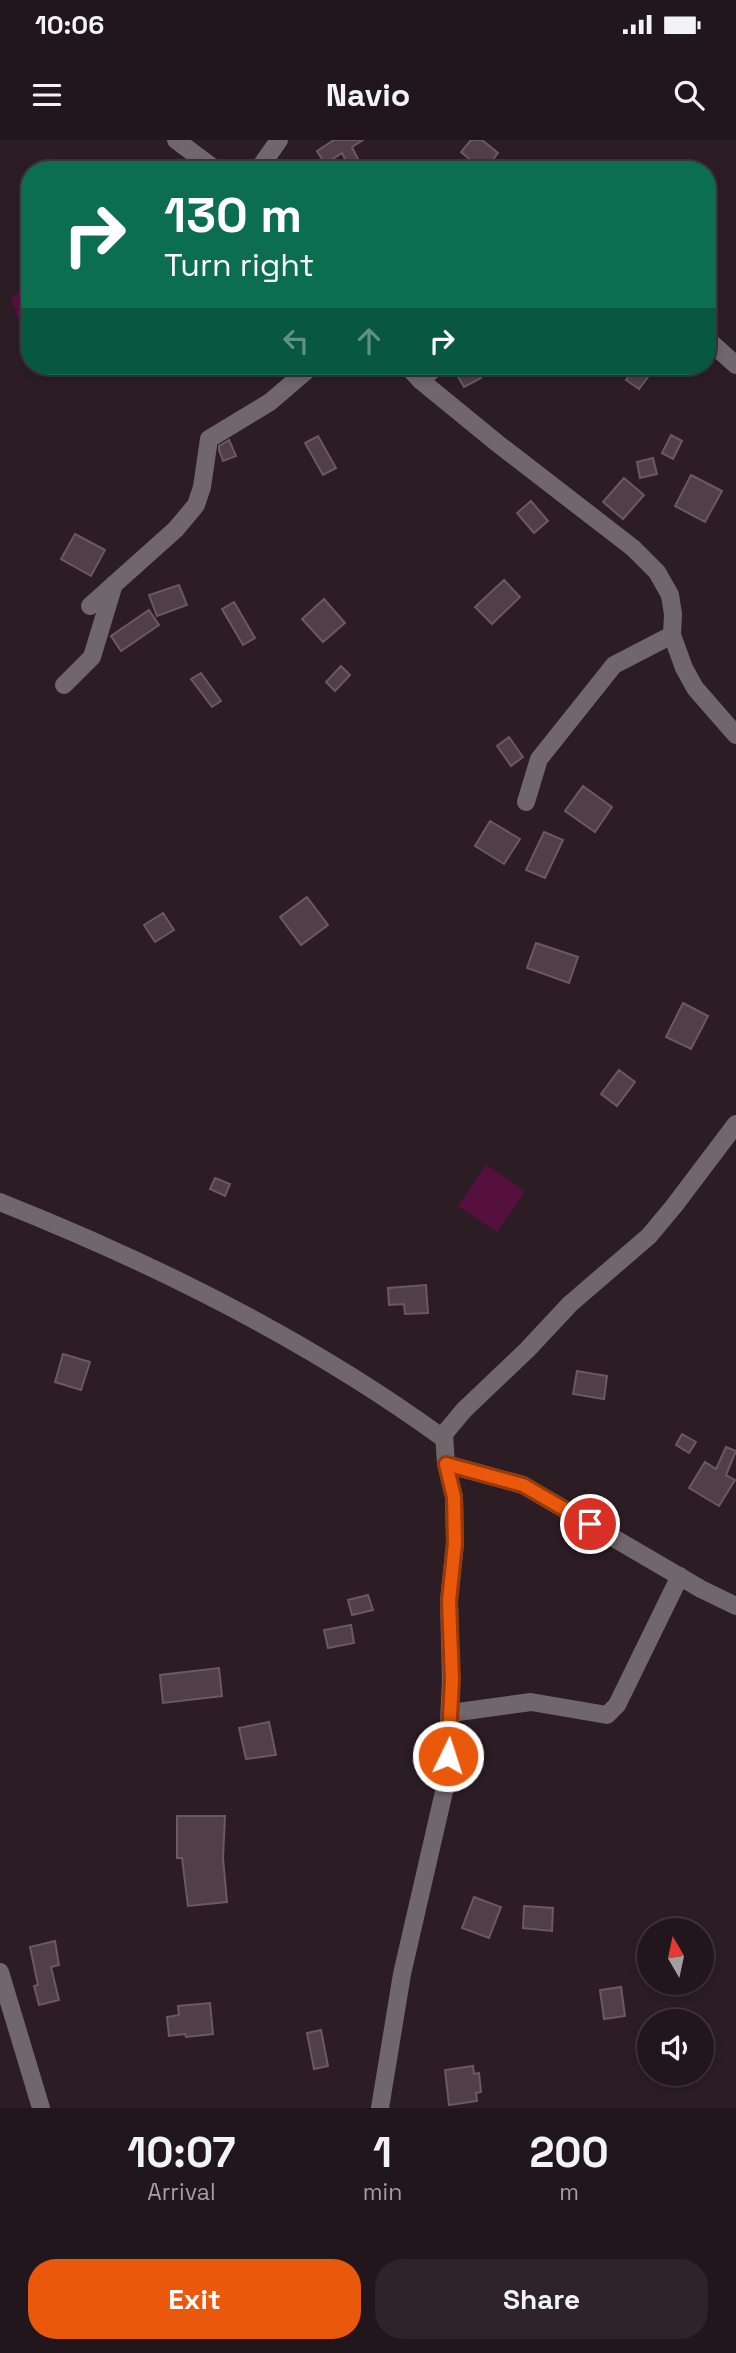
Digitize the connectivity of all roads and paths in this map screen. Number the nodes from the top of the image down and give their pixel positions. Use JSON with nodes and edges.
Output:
{"nodes":[{"id":1,"x":176,"y":140,"type":"edge"},
{"id":2,"x":279,"y":140,"type":"edge"},
{"id":3,"x":204,"y":161,"type":"edge"},
{"id":4,"x":264,"y":161,"type":"edge"},
{"id":5,"x":716,"y":346,"type":"edge"},
{"id":6,"x":736,"y":365,"type":"edge"},
{"id":7,"x":302,"y":375,"type":"edge"},
{"id":8,"x":415,"y":375,"type":"edge"},
{"id":9,"x":426,"y":375,"type":"edge"},
{"id":10,"x":420,"y":380,"type":"junction"},
{"id":11,"x":114,"y":584,"type":"junction"},
{"id":12,"x":90,"y":607,"type":"dead end"},
{"id":13,"x":672,"y":635,"type":"junction"},
{"id":14,"x":64,"y":685,"type":"dead end"},
{"id":15,"x":736,"y":735,"type":"edge"},
{"id":16,"x":526,"y":802,"type":"dead end"},
{"id":17,"x":736,"y":1124,"type":"edge"},
{"id":18,"x":0,"y":1202,"type":"edge"},
{"id":19,"x":443,"y":1438,"type":"junction"},
{"id":20,"x":446,"y":1464,"type":"junction"},
{"id":21,"x":680,"y":1576,"type":"junction"},
{"id":22,"x":736,"y":1606,"type":"edge"},
{"id":23,"x":451,"y":1713,"type":"junction"},
{"id":24,"x":0,"y":1972,"type":"edge"},
{"id":25,"x":41,"y":2108,"type":"edge"},
{"id":26,"x":380,"y":2108,"type":"edge"}],
"edges":[{"from":1,"to":3,"type":"street"},
{"from":2,"to":4,"type":"street"},
{"from":5,"to":6,"type":"street"},
{"from":7,"to":11,"type":"street"},
{"from":8,"to":10,"type":"street"},
{"from":9,"to":10,"type":"street"},
{"from":10,"to":13,"type":"street"},
{"from":11,"to":12,"type":"street"},
{"from":11,"to":14,"type":"street"},
{"from":13,"to":15,"type":"street"},
{"from":13,"to":16,"type":"street"},
{"from":17,"to":19,"type":"street"},
{"from":18,"to":19,"type":"street"},
{"from":19,"to":20,"type":"street"},
{"from":20,"to":21,"type":"street"},
{"from":20,"to":23,"type":"street"},
{"from":21,"to":22,"type":"street"},
{"from":21,"to":23,"type":"street"},
{"from":23,"to":26,"type":"street"},
{"from":24,"to":25,"type":"street"}]}
